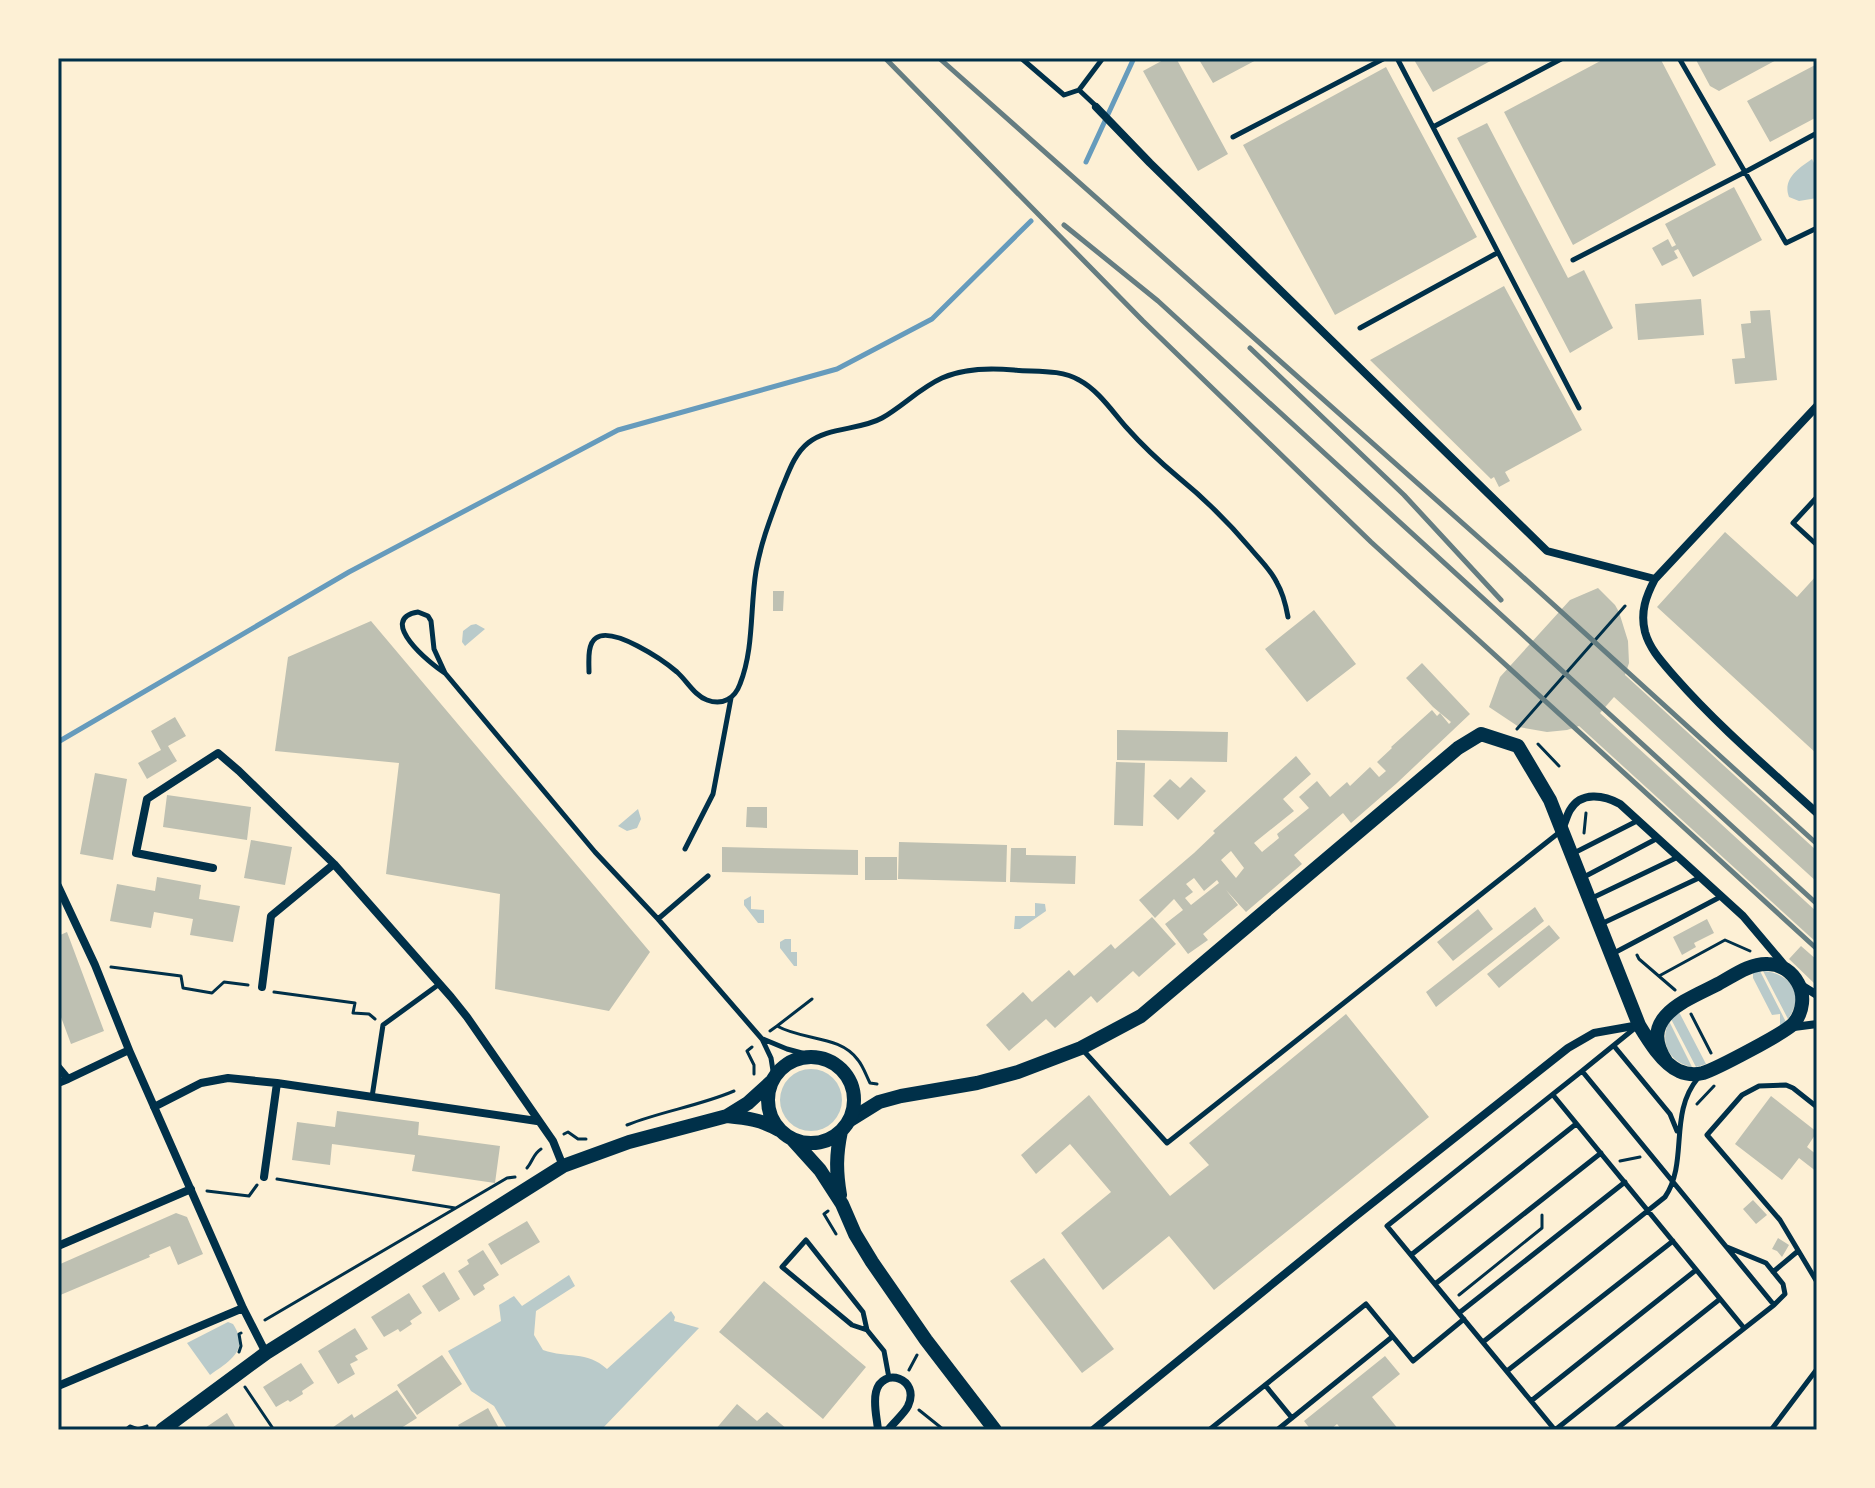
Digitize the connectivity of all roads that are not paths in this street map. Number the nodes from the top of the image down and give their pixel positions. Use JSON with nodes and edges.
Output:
{"nodes":[{"id":1,"x":1021,"y":58,"type":"edge"},
{"id":2,"x":1103,"y":58,"type":"edge"},
{"id":3,"x":1385,"y":58,"type":"edge"},
{"id":4,"x":1397,"y":58,"type":"edge"},
{"id":5,"x":1563,"y":58,"type":"edge"},
{"id":6,"x":1679,"y":58,"type":"edge"},
{"id":7,"x":1079,"y":90,"type":"junction"},
{"id":8,"x":1098,"y":109,"type":"joint"},
{"id":9,"x":1433,"y":127,"type":"junction"},
{"id":10,"x":1817,"y":133,"type":"edge"},
{"id":11,"x":1233,"y":137,"type":"dead end"},
{"id":12,"x":1745,"y":172,"type":"junction"},
{"id":13,"x":1817,"y":228,"type":"edge"},
{"id":14,"x":1497,"y":253,"type":"junction"},
{"id":15,"x":1573,"y":260,"type":"dead end"},
{"id":16,"x":1360,"y":328,"type":"dead end"},
{"id":17,"x":1817,"y":406,"type":"edge"},
{"id":18,"x":1579,"y":408,"type":"dead end"},
{"id":19,"x":1817,"y":497,"type":"edge"},
{"id":20,"x":1817,"y":545,"type":"edge"},
{"id":21,"x":1655,"y":579,"type":"junction"},
{"id":22,"x":1288,"y":617,"type":"dead end"},
{"id":23,"x":589,"y":672,"type":"dead end"},
{"id":24,"x":445,"y":673,"type":"junction"},
{"id":25,"x":731,"y":698,"type":"junction"},
{"id":26,"x":1817,"y":813,"type":"edge"},
{"id":27,"x":1638,"y":820,"type":"junction"},
{"id":28,"x":1562,"y":830,"type":"junction"},
{"id":29,"x":1658,"y":838,"type":"junction"},
{"id":30,"x":685,"y":849,"type":"dead end"},
{"id":31,"x":1572,"y":854,"type":"junction"},
{"id":32,"x":1679,"y":856,"type":"junction"},
{"id":33,"x":334,"y":864,"type":"junction"},
{"id":34,"x":213,"y":868,"type":"dead end"},
{"id":35,"x":708,"y":876,"type":"dead end"},
{"id":36,"x":1701,"y":876,"type":"junction"},
{"id":37,"x":1581,"y":878,"type":"junction"},
{"id":38,"x":58,"y":886,"type":"edge"},
{"id":39,"x":1723,"y":896,"type":"junction"},
{"id":40,"x":1590,"y":899,"type":"junction"},
{"id":41,"x":658,"y":919,"type":"junction"},
{"id":42,"x":1600,"y":924,"type":"junction"},
{"id":43,"x":1612,"y":954,"type":"junction"},
{"id":44,"x":1796,"y":980,"type":"junction"},
{"id":45,"x":438,"y":985,"type":"junction"},
{"id":46,"x":262,"y":987,"type":"road end"},
{"id":47,"x":1817,"y":995,"type":"edge"},
{"id":48,"x":1682,"y":1002,"type":"junction"},
{"id":49,"x":1817,"y":1024,"type":"edge"},
{"id":50,"x":1639,"y":1025,"type":"junction"},
{"id":51,"x":1790,"y":1028,"type":"junction"},
{"id":52,"x":762,"y":1039,"type":"junction"},
{"id":53,"x":1614,"y":1046,"type":"junction"},
{"id":54,"x":1081,"y":1048,"type":"junction"},
{"id":55,"x":129,"y":1050,"type":"junction"},
{"id":56,"x":813,"y":1056,"type":"junction"},
{"id":57,"x":1666,"y":1061,"type":"junction"},
{"id":58,"x":58,"y":1067,"type":"edge"},
{"id":59,"x":1582,"y":1071,"type":"junction"},
{"id":60,"x":1703,"y":1073,"type":"junction"},
{"id":61,"x":68,"y":1079,"type":"junction"},
{"id":62,"x":773,"y":1080,"type":"junction"},
{"id":63,"x":58,"y":1083,"type":"edge"},
{"id":64,"x":277,"y":1083,"type":"junction"},
{"id":65,"x":1553,"y":1095,"type":"junction"},
{"id":66,"x":372,"y":1097,"type":"junction"},
{"id":67,"x":154,"y":1107,"type":"junction"},
{"id":68,"x":1817,"y":1107,"type":"edge"},
{"id":69,"x":727,"y":1116,"type":"junction"},
{"id":70,"x":537,"y":1121,"type":"junction"},
{"id":71,"x":1577,"y":1124,"type":"junction"},
{"id":72,"x":846,"y":1126,"type":"junction"},
{"id":73,"x":786,"y":1135,"type":"junction"},
{"id":74,"x":1678,"y":1140,"type":"junction"},
{"id":75,"x":1601,"y":1153,"type":"junction"},
{"id":76,"x":563,"y":1166,"type":"junction"},
{"id":77,"x":264,"y":1177,"type":"road end"},
{"id":78,"x":1625,"y":1182,"type":"junction"},
{"id":79,"x":1673,"y":1182,"type":"junction"},
{"id":80,"x":191,"y":1189,"type":"junction"},
{"id":81,"x":842,"y":1204,"type":"junction"},
{"id":82,"x":1648,"y":1211,"type":"junction"},
{"id":83,"x":1673,"y":1241,"type":"junction"},
{"id":84,"x":58,"y":1246,"type":"edge"},
{"id":85,"x":1726,"y":1246,"type":"junction"},
{"id":86,"x":1798,"y":1251,"type":"junction"},
{"id":87,"x":1411,"y":1255,"type":"junction"},
{"id":88,"x":1696,"y":1270,"type":"junction"},
{"id":89,"x":1773,"y":1272,"type":"junction"},
{"id":90,"x":1817,"y":1282,"type":"edge"},
{"id":91,"x":1435,"y":1284,"type":"junction"},
{"id":92,"x":1720,"y":1299,"type":"junction"},
{"id":93,"x":1774,"y":1305,"type":"junction"},
{"id":94,"x":243,"y":1308,"type":"junction"},
{"id":95,"x":1459,"y":1313,"type":"junction"},
{"id":96,"x":1464,"y":1319,"type":"junction"},
{"id":97,"x":1744,"y":1328,"type":"junction"},
{"id":98,"x":867,"y":1330,"type":"junction"},
{"id":99,"x":1392,"y":1337,"type":"junction"},
{"id":100,"x":1483,"y":1342,"type":"junction"},
{"id":101,"x":266,"y":1353,"type":"junction"},
{"id":102,"x":1817,"y":1369,"type":"edge"},
{"id":103,"x":1507,"y":1372,"type":"junction"},
{"id":104,"x":889,"y":1378,"type":"junction"},
{"id":105,"x":1265,"y":1385,"type":"junction"},
{"id":106,"x":58,"y":1386,"type":"edge"},
{"id":107,"x":1531,"y":1401,"type":"junction"},
{"id":108,"x":1292,"y":1418,"type":"junction"},
{"id":109,"x":159,"y":1424,"type":"edge"},
{"id":110,"x":878,"y":1430,"type":"edge"},
{"id":111,"x":888,"y":1430,"type":"edge"},
{"id":112,"x":995,"y":1430,"type":"edge"},
{"id":113,"x":1093,"y":1430,"type":"edge"},
{"id":114,"x":1209,"y":1430,"type":"edge"},
{"id":115,"x":1277,"y":1430,"type":"edge"},
{"id":116,"x":1555,"y":1430,"type":"edge"},
{"id":117,"x":1615,"y":1430,"type":"edge"},
{"id":118,"x":1771,"y":1430,"type":"edge"}],
"edges":[{"from":1,"to":7,"type":"lane"},
{"from":2,"to":7,"type":"lane"},
{"from":3,"to":11,"type":"lane"},
{"from":4,"to":9,"type":"lane"},
{"from":5,"to":9,"type":"lane"},
{"from":6,"to":12,"type":"lane"},
{"from":7,"to":8,"type":"lane"},
{"from":8,"to":21,"type":"street"},
{"from":9,"to":14,"type":"lane"},
{"from":10,"to":12,"type":"lane"},
{"from":12,"to":13,"type":"lane"},
{"from":12,"to":15,"type":"lane"},
{"from":14,"to":16,"type":"lane"},
{"from":14,"to":18,"type":"lane"},
{"from":17,"to":21,"type":"street"},
{"from":19,"to":20,"type":"lane"},
{"from":21,"to":26,"type":"street"},
{"from":22,"to":25,"type":"lane"},
{"from":23,"to":25,"type":"lane"},
{"from":24,"to":24,"type":"lane"},
{"from":24,"to":41,"type":"lane"},
{"from":25,"to":30,"type":"lane"},
{"from":27,"to":28,"type":"street"},
{"from":27,"to":29,"type":"street"},
{"from":27,"to":31,"type":"lane"},
{"from":28,"to":31,"type":"street"},
{"from":28,"to":54,"type":"lane"},
{"from":28,"to":54,"type":"street"},
{"from":29,"to":32,"type":"street"},
{"from":29,"to":37,"type":"lane"},
{"from":31,"to":37,"type":"street"},
{"from":32,"to":36,"type":"street"},
{"from":32,"to":40,"type":"lane"},
{"from":33,"to":34,"type":"street"},
{"from":33,"to":45,"type":"street"},
{"from":33,"to":46,"type":"street"},
{"from":35,"to":41,"type":"lane"},
{"from":36,"to":39,"type":"street"},
{"from":36,"to":42,"type":"lane"},
{"from":37,"to":40,"type":"street"},
{"from":38,"to":55,"type":"street"},
{"from":39,"to":43,"type":"lane"},
{"from":39,"to":44,"type":"street"},
{"from":40,"to":42,"type":"street"},
{"from":41,"to":52,"type":"lane"},
{"from":42,"to":43,"type":"street"},
{"from":43,"to":50,"type":"street"},
{"from":44,"to":47,"type":"street"},
{"from":44,"to":48,"type":"street"},
{"from":44,"to":51,"type":"street"},
{"from":45,"to":66,"type":"lane"},
{"from":45,"to":70,"type":"street"},
{"from":48,"to":50,"type":"street"},
{"from":48,"to":57,"type":"street"},
{"from":49,"to":51,"type":"street"},
{"from":50,"to":53,"type":"lane"},
{"from":50,"to":57,"type":"street"},
{"from":50,"to":113,"type":"street"},
{"from":51,"to":60,"type":"street"},
{"from":52,"to":56,"type":"lane"},
{"from":52,"to":62,"type":"lane"},
{"from":53,"to":59,"type":"lane"},
{"from":53,"to":74,"type":"lane"},
{"from":54,"to":72,"type":"street"},
{"from":55,"to":61,"type":"street"},
{"from":55,"to":67,"type":"street"},
{"from":56,"to":62,"type":"street"},
{"from":56,"to":72,"type":"street"},
{"from":57,"to":60,"type":"street"},
{"from":58,"to":61,"type":"street"},
{"from":59,"to":65,"type":"lane"},
{"from":59,"to":79,"type":"lane"},
{"from":60,"to":74,"type":"lane"},
{"from":61,"to":63,"type":"street"},
{"from":62,"to":69,"type":"street"},
{"from":62,"to":73,"type":"street"},
{"from":64,"to":66,"type":"street"},
{"from":64,"to":67,"type":"street"},
{"from":64,"to":77,"type":"street"},
{"from":65,"to":71,"type":"lane"},
{"from":65,"to":87,"type":"lane"},
{"from":66,"to":70,"type":"street"},
{"from":67,"to":80,"type":"street"},
{"from":68,"to":86,"type":"lane"},
{"from":69,"to":73,"type":"street"},
{"from":69,"to":76,"type":"street"},
{"from":70,"to":76,"type":"street"},
{"from":71,"to":75,"type":"lane"},
{"from":71,"to":87,"type":"lane"},
{"from":72,"to":73,"type":"street"},
{"from":72,"to":81,"type":"street"},
{"from":73,"to":81,"type":"street"},
{"from":74,"to":79,"type":"lane"},
{"from":75,"to":78,"type":"lane"},
{"from":75,"to":91,"type":"lane"},
{"from":76,"to":101,"type":"street"},
{"from":78,"to":82,"type":"lane"},
{"from":78,"to":95,"type":"lane"},
{"from":79,"to":82,"type":"lane"},
{"from":79,"to":85,"type":"lane"},
{"from":80,"to":84,"type":"street"},
{"from":80,"to":94,"type":"street"},
{"from":81,"to":112,"type":"street"},
{"from":82,"to":83,"type":"lane"},
{"from":82,"to":100,"type":"lane"},
{"from":83,"to":88,"type":"lane"},
{"from":83,"to":103,"type":"lane"},
{"from":85,"to":89,"type":"lane"},
{"from":85,"to":93,"type":"lane"},
{"from":86,"to":89,"type":"lane"},
{"from":86,"to":90,"type":"lane"},
{"from":87,"to":91,"type":"lane"},
{"from":88,"to":92,"type":"lane"},
{"from":88,"to":107,"type":"lane"},
{"from":89,"to":93,"type":"lane"},
{"from":91,"to":95,"type":"lane"},
{"from":92,"to":97,"type":"lane"},
{"from":92,"to":116,"type":"lane"},
{"from":93,"to":97,"type":"lane"},
{"from":94,"to":101,"type":"street"},
{"from":94,"to":106,"type":"street"},
{"from":95,"to":96,"type":"lane"},
{"from":96,"to":99,"type":"lane"},
{"from":96,"to":100,"type":"lane"},
{"from":97,"to":117,"type":"lane"},
{"from":98,"to":98,"type":"lane"},
{"from":98,"to":104,"type":"lane"},
{"from":99,"to":105,"type":"lane"},
{"from":99,"to":108,"type":"lane"},
{"from":100,"to":103,"type":"lane"},
{"from":101,"to":109,"type":"street"},
{"from":102,"to":118,"type":"lane"},
{"from":103,"to":107,"type":"lane"},
{"from":104,"to":110,"type":"street"},
{"from":104,"to":111,"type":"street"},
{"from":105,"to":108,"type":"lane"},
{"from":105,"to":114,"type":"lane"},
{"from":107,"to":116,"type":"lane"},
{"from":108,"to":115,"type":"lane"}]}
